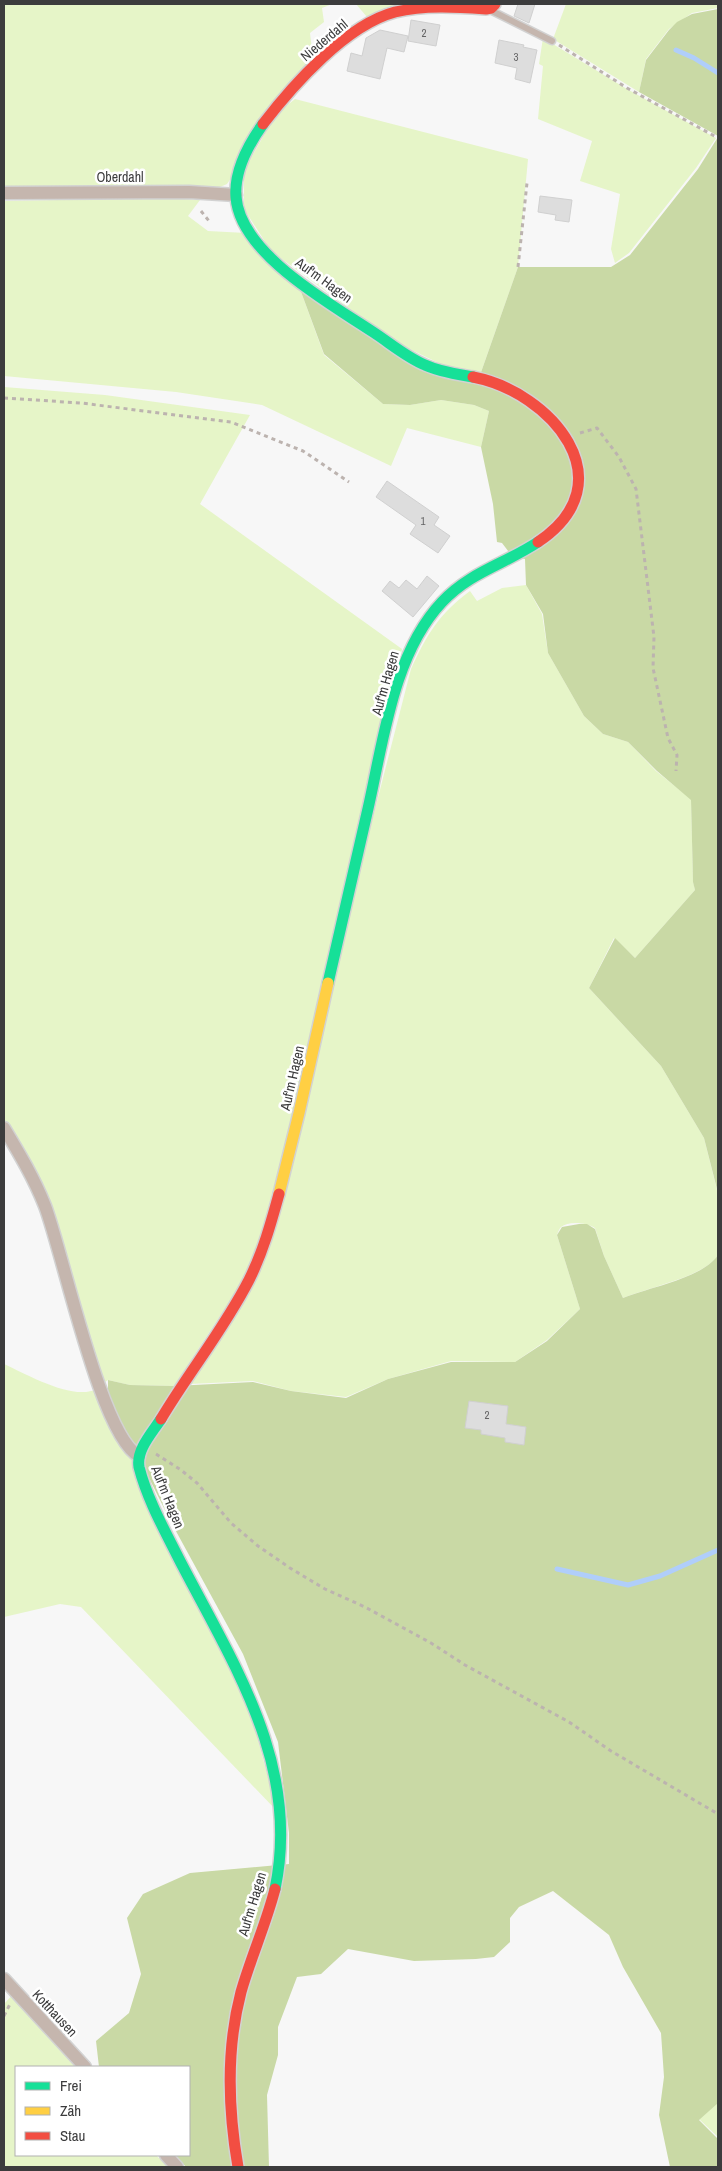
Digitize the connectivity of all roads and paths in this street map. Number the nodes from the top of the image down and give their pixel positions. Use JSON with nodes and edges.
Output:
{"nodes":[{"id":1,"x":492,"y":6,"type":"edge"},
{"id":2,"x":552,"y":40,"type":"joint"},
{"id":3,"x":718,"y":138,"type":"edge"},
{"id":4,"x":526,"y":183,"type":"dead end"},
{"id":5,"x":4,"y":192,"type":"edge"},
{"id":6,"x":236,"y":195,"type":"junction"},
{"id":7,"x":201,"y":211,"type":"dead end"},
{"id":8,"x":209,"y":221,"type":"dead end"},
{"id":9,"x":518,"y":267,"type":"dead end"},
{"id":10,"x":4,"y":398,"type":"edge"},
{"id":11,"x":568,"y":437,"type":"junction"},
{"id":12,"x":349,"y":482,"type":"dead end"},
{"id":13,"x":676,"y":771,"type":"dead end"},
{"id":14,"x":4,"y":1128,"type":"edge"},
{"id":15,"x":143,"y":1450,"type":"junction"},
{"id":16,"x":718,"y":1814,"type":"edge"},
{"id":17,"x":4,"y":1979,"type":"edge"},
{"id":18,"x":84,"y":2066,"type":"edge"},
{"id":19,"x":167,"y":2156,"type":"edge"},
{"id":20,"x":177,"y":2167,"type":"edge"},
{"id":21,"x":238,"y":2167,"type":"edge"}],
"edges":[{"from":1,"to":2,"type":"lane","name":"Niederdahl"},
{"from":1,"to":6,"type":"street","name":"Niederdahl"},
{"from":2,"to":3,"type":"path"},
{"from":4,"to":9,"type":"path"},
{"from":5,"to":6,"type":"street","name":"Oberdahl"},
{"from":6,"to":11,"type":"street","name":"Auf'm Hagen"},
{"from":7,"to":8,"type":"path"},
{"from":10,"to":12,"type":"path"},
{"from":11,"to":13,"type":"path"},
{"from":11,"to":15,"type":"street","name":"Auf'm Hagen"},
{"from":14,"to":15,"type":"street"},
{"from":15,"to":16,"type":"path"},
{"from":15,"to":21,"type":"street","name":"Auf'm Hagen"},
{"from":17,"to":18,"type":"street","name":"Kotthausen"},
{"from":19,"to":20,"type":"street"}]}
